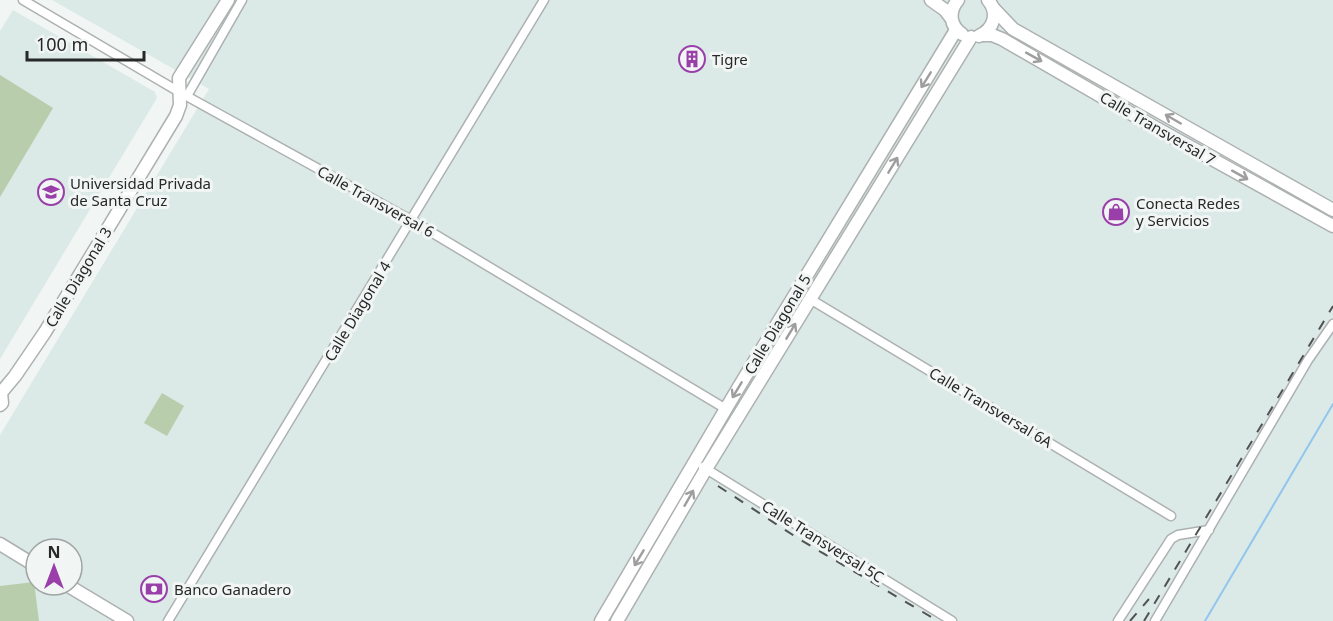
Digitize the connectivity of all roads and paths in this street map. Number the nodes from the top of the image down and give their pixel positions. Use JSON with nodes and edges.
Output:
{"nodes":[{"id":1,"x":23,"y":0,"type":"edge"},
{"id":2,"x":228,"y":0,"type":"edge"},
{"id":3,"x":242,"y":0,"type":"edge"},
{"id":4,"x":544,"y":0,"type":"edge"},
{"id":5,"x":931,"y":0,"type":"edge"},
{"id":6,"x":958,"y":0,"type":"edge"},
{"id":7,"x":992,"y":3,"type":"edge"},
{"id":8,"x":954,"y":24,"type":"junction"},
{"id":9,"x":976,"y":36,"type":"junction"},
{"id":10,"x":1091,"y":72,"type":"junction"},
{"id":11,"x":1083,"y":85,"type":"junction"},
{"id":12,"x":184,"y":94,"type":"junction"},
{"id":13,"x":1219,"y":145,"type":"junction"},
{"id":14,"x":1210,"y":158,"type":"junction"},
{"id":15,"x":1320,"y":203,"type":"junction"},
{"id":16,"x":1333,"y":210,"type":"edge"},
{"id":17,"x":1314,"y":216,"type":"junction"},
{"id":18,"x":411,"y":220,"type":"junction"},
{"id":19,"x":1333,"y":226,"type":"edge"},
{"id":20,"x":829,"y":238,"type":"junction"},
{"id":21,"x":843,"y":248,"type":"junction"},
{"id":22,"x":810,"y":299,"type":"junction"},
{"id":23,"x":1333,"y":324,"type":"edge"},
{"id":24,"x":0,"y":394,"type":"edge"},
{"id":25,"x":0,"y":405,"type":"edge"},
{"id":26,"x":726,"y":409,"type":"junction"},
{"id":27,"x":695,"y":461,"type":"junction"},
{"id":28,"x":706,"y":469,"type":"junction"},
{"id":29,"x":1171,"y":516,"type":"dead end"},
{"id":30,"x":1209,"y":530,"type":"junction"},
{"id":31,"x":655,"y":531,"type":"junction"},
{"id":32,"x":665,"y":539,"type":"junction"},
{"id":33,"x":0,"y":544,"type":"edge"},
{"id":34,"x":24,"y":559,"type":"edge"},
{"id":35,"x":84,"y":595,"type":"edge"},
{"id":36,"x":127,"y":621,"type":"edge"},
{"id":37,"x":168,"y":621,"type":"edge"},
{"id":38,"x":602,"y":621,"type":"edge"},
{"id":39,"x":617,"y":621,"type":"edge"},
{"id":40,"x":952,"y":621,"type":"edge"},
{"id":41,"x":1118,"y":621,"type":"edge"},
{"id":42,"x":1155,"y":621,"type":"edge"}],
"edges":[{"from":1,"to":12,"type":"street","name":"Calle Transversal 6"},
{"from":2,"to":12,"type":"main road","name":"Calle Diagonal 3"},
{"from":3,"to":12,"type":"street"},
{"from":4,"to":18,"type":"street","name":"Calle Diagonal 4"},
{"from":5,"to":8,"type":"main road"},
{"from":6,"to":8,"type":"main road","name":"Calle Diagonal 5"},
{"from":7,"to":9,"type":"main road","name":"Calle Diagonal 5"},
{"from":7,"to":10,"type":"main road","name":"Calle Transversal 7"},
{"from":8,"to":9,"type":"main road","name":"Calle Transversal 7"},
{"from":8,"to":20,"type":"main road","name":"Calle Diagonal 5","one_way":true},
{"from":9,"to":11,"type":"main road","name":"Calle Transversal 7","one_way":true},
{"from":21,"to":9,"type":"main road","name":"Calle Diagonal 5","one_way":true},
{"from":10,"to":11,"type":"main road"},
{"from":13,"to":10,"type":"main road","name":"Calle Transversal 7","one_way":true},
{"from":11,"to":14,"type":"main road","name":"Calle Transversal 7"},
{"from":12,"to":18,"type":"street","name":"Calle Transversal 6"},
{"from":12,"to":24,"type":"main road","name":"Calle Diagonal 3"},
{"from":13,"to":14,"type":"main road"},
{"from":13,"to":15,"type":"main road","name":"Calle Transversal 7"},
{"from":14,"to":17,"type":"main road","name":"Calle Transversal 7","one_way":true},
{"from":15,"to":16,"type":"main road","name":"Calle Transversal 7"},
{"from":15,"to":17,"type":"main road"},
{"from":17,"to":19,"type":"main road","name":"Calle Transversal 7"},
{"from":18,"to":26,"type":"street","name":"Calle Transversal 6"},
{"from":18,"to":37,"type":"street","name":"Calle Diagonal 4"},
{"from":20,"to":21,"type":"main road"},
{"from":20,"to":26,"type":"main road","name":"Calle Diagonal 5","one_way":true},
{"from":21,"to":22,"type":"main road","name":"Calle Diagonal 5"},
{"from":28,"to":22,"type":"main road","name":"Calle Diagonal 5","one_way":true},
{"from":22,"to":29,"type":"street","name":"Calle Transversal 6A"},
{"from":23,"to":30,"type":"street"},
{"from":24,"to":25,"type":"main road","name":"Calle Diagonal 3"},
{"from":26,"to":27,"type":"main road","name":"Calle Diagonal 5"},
{"from":27,"to":28,"type":"street","name":"Calle Transversal 5C"},
{"from":27,"to":31,"type":"main road","name":"Calle Diagonal 5"},
{"from":32,"to":28,"type":"main road","name":"Calle Diagonal 5","one_way":true},
{"from":28,"to":40,"type":"street","name":"Calle Transversal 5C"},
{"from":30,"to":41,"type":"street"},
{"from":30,"to":42,"type":"street"},
{"from":31,"to":32,"type":"main road"},
{"from":31,"to":38,"type":"main road","name":"Calle Diagonal 5","one_way":true},
{"from":32,"to":39,"type":"main road","name":"Calle Diagonal 5"},
{"from":33,"to":34,"type":"main road"},
{"from":35,"to":36,"type":"main road"}]}
